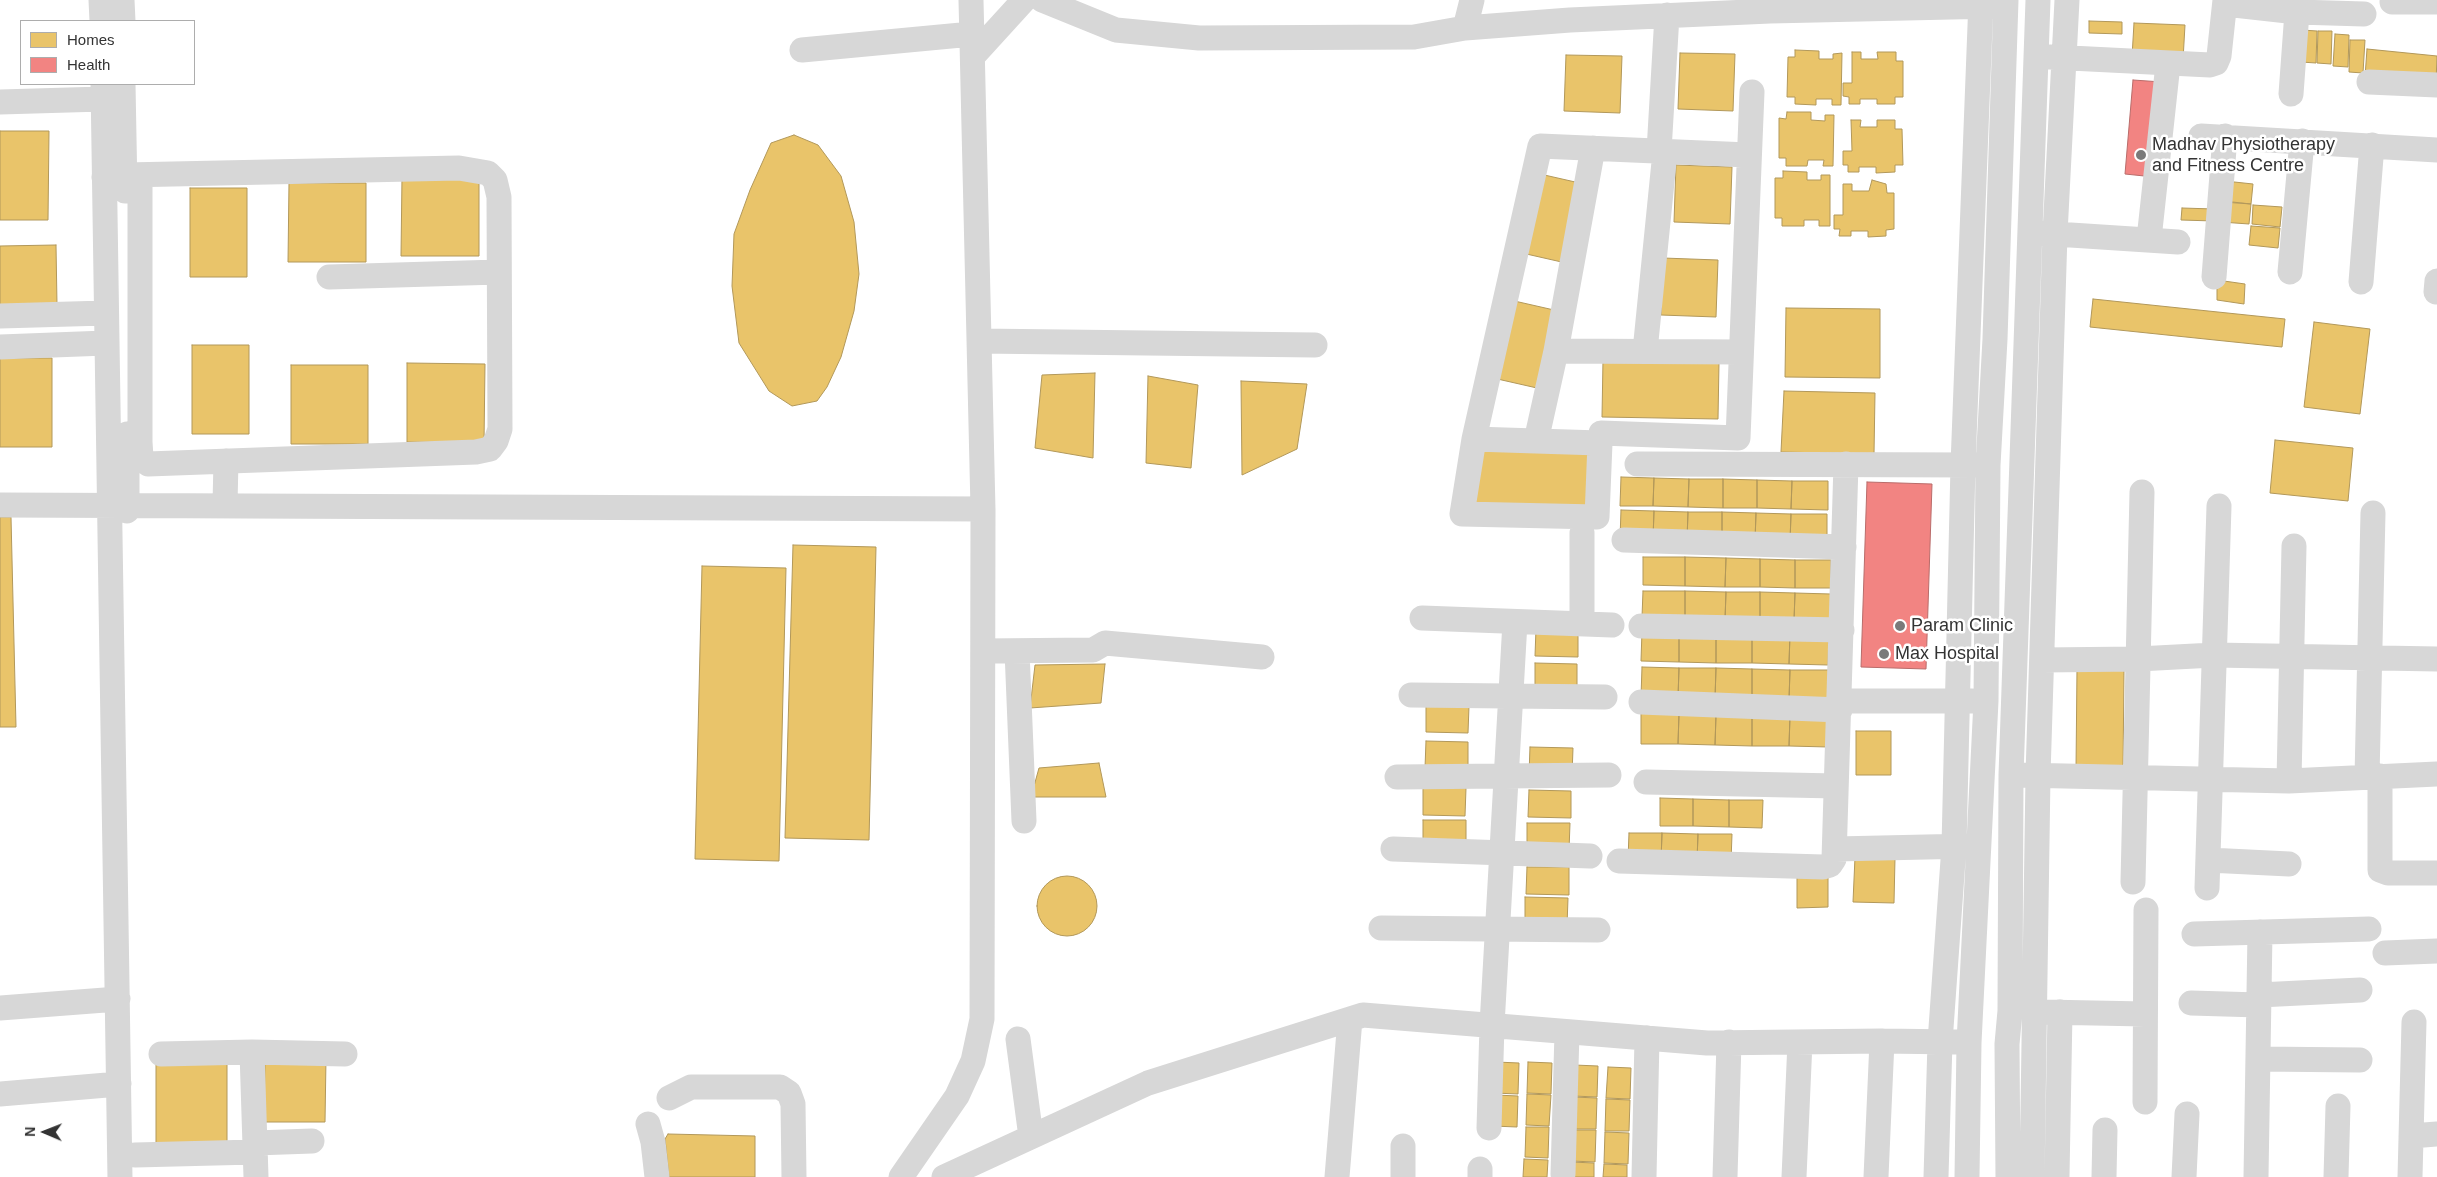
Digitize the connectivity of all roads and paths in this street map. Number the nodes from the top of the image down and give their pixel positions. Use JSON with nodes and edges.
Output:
{"nodes":[{"id":1,"x":102,"y":0,"type":"edge"},
{"id":2,"x":122,"y":0,"type":"edge"},
{"id":3,"x":971,"y":0,"type":"edge"},
{"id":4,"x":1024,"y":0,"type":"edge"},
{"id":5,"x":1042,"y":0,"type":"edge"},
{"id":6,"x":1472,"y":0,"type":"edge"},
{"id":7,"x":2225,"y":2,"type":"edge"},
{"id":8,"x":2392,"y":2,"type":"dead end"},
{"id":9,"x":2437,"y":2,"type":"edge"},
{"id":10,"x":1981,"y":3,"type":"edge"},
{"id":11,"x":2006,"y":3,"type":"edge"},
{"id":12,"x":1770,"y":5,"type":"edge"},
{"id":13,"x":2038,"y":5,"type":"edge"},
{"id":14,"x":2067,"y":6,"type":"edge"},
{"id":15,"x":1573,"y":10,"type":"edge"},
{"id":16,"x":2297,"y":12,"type":"junction"},
{"id":17,"x":2364,"y":14,"type":"dead end"},
{"id":18,"x":1659,"y":15,"type":"junction"},
{"id":19,"x":102,"y":20,"type":"edge"},
{"id":20,"x":123,"y":20,"type":"edge"},
{"id":21,"x":1465,"y":28,"type":"junction"},
{"id":22,"x":972,"y":45,"type":"junction"},
{"id":23,"x":802,"y":50,"type":"dead end"},
{"id":24,"x":2035,"y":56,"type":"junction"},
{"id":25,"x":2066,"y":58,"type":"junction"},
{"id":26,"x":2168,"y":64,"type":"junction"},
{"id":27,"x":2369,"y":82,"type":"dead end"},
{"id":28,"x":123,"y":85,"type":"edge"},
{"id":29,"x":2437,"y":86,"type":"edge"},
{"id":30,"x":103,"y":92,"type":"edge"},
{"id":31,"x":1752,"y":92,"type":"dead end"},
{"id":32,"x":2291,"y":94,"type":"dead end"},
{"id":33,"x":0,"y":102,"type":"edge"},
{"id":34,"x":2302,"y":141,"type":"junction"},
{"id":35,"x":2372,"y":146,"type":"junction"},
{"id":36,"x":1593,"y":148,"type":"junction"},
{"id":37,"x":2437,"y":150,"type":"edge"},
{"id":38,"x":1656,"y":151,"type":"junction"},
{"id":39,"x":1748,"y":155,"type":"junction"},
{"id":40,"x":123,"y":176,"type":"junction"},
{"id":41,"x":2030,"y":232,"type":"junction"},
{"id":42,"x":2055,"y":234,"type":"junction"},
{"id":43,"x":2149,"y":239,"type":"junction"},
{"id":44,"x":2178,"y":242,"type":"dead end"},
{"id":45,"x":499,"y":272,"type":"junction"},
{"id":46,"x":2290,"y":272,"type":"dead end"},
{"id":47,"x":329,"y":277,"type":"dead end"},
{"id":48,"x":2214,"y":277,"type":"dead end"},
{"id":49,"x":2361,"y":282,"type":"dead end"},
{"id":50,"x":106,"y":314,"type":"junction"},
{"id":51,"x":0,"y":316,"type":"edge"},
{"id":52,"x":979,"y":341,"type":"junction"},
{"id":53,"x":106,"y":343,"type":"junction"},
{"id":54,"x":1315,"y":345,"type":"dead end"},
{"id":55,"x":0,"y":347,"type":"edge"},
{"id":56,"x":1556,"y":351,"type":"junction"},
{"id":57,"x":1645,"y":351,"type":"junction"},
{"id":58,"x":1741,"y":352,"type":"junction"},
{"id":59,"x":1474,"y":440,"type":"junction"},
{"id":60,"x":1536,"y":441,"type":"junction"},
{"id":61,"x":1600,"y":443,"type":"junction"},
{"id":62,"x":226,"y":462,"type":"junction"},
{"id":63,"x":1637,"y":464,"type":"dead end"},
{"id":64,"x":1846,"y":464,"type":"junction"},
{"id":65,"x":1963,"y":465,"type":"junction"},
{"id":66,"x":1988,"y":465,"type":"junction"},
{"id":67,"x":2142,"y":492,"type":"dead end"},
{"id":68,"x":119,"y":504,"type":"junction"},
{"id":69,"x":225,"y":504,"type":"junction"},
{"id":70,"x":0,"y":505,"type":"edge"},
{"id":71,"x":2219,"y":506,"type":"dead end"},
{"id":72,"x":983,"y":509,"type":"junction"},
{"id":73,"x":2373,"y":513,"type":"dead end"},
{"id":74,"x":1582,"y":533,"type":"dead end"},
{"id":75,"x":1624,"y":540,"type":"dead end"},
{"id":76,"x":2294,"y":546,"type":"dead end"},
{"id":77,"x":1844,"y":547,"type":"junction"},
{"id":78,"x":1422,"y":618,"type":"dead end"},
{"id":79,"x":1516,"y":622,"type":"junction"},
{"id":80,"x":1582,"y":624,"type":"junction"},
{"id":81,"x":1612,"y":625,"type":"dead end"},
{"id":82,"x":1642,"y":626,"type":"dead end"},
{"id":83,"x":1842,"y":630,"type":"junction"},
{"id":84,"x":983,"y":651,"type":"junction"},
{"id":85,"x":1017,"y":651,"type":"junction"},
{"id":86,"x":2214,"y":655,"type":"junction"},
{"id":87,"x":2292,"y":657,"type":"junction"},
{"id":88,"x":1262,"y":658,"type":"dead end"},
{"id":89,"x":2370,"y":658,"type":"junction"},
{"id":90,"x":2138,"y":659,"type":"junction"},
{"id":91,"x":2437,"y":659,"type":"edge"},
{"id":92,"x":2042,"y":660,"type":"junction"},
{"id":93,"x":1411,"y":695,"type":"dead end"},
{"id":94,"x":1510,"y":696,"type":"junction"},
{"id":95,"x":1605,"y":697,"type":"dead end"},
{"id":96,"x":1957,"y":700,"type":"junction"},
{"id":97,"x":1986,"y":701,"type":"junction"},
{"id":98,"x":1641,"y":702,"type":"dead end"},
{"id":99,"x":1840,"y":706,"type":"junction"},
{"id":100,"x":1956,"y":773,"type":"junction"},
{"id":101,"x":1982,"y":774,"type":"junction"},
{"id":102,"x":2437,"y":774,"type":"edge"},
{"id":103,"x":1609,"y":775,"type":"dead end"},
{"id":104,"x":2012,"y":775,"type":"junction"},
{"id":105,"x":2038,"y":775,"type":"junction"},
{"id":106,"x":1507,"y":776,"type":"junction"},
{"id":107,"x":2374,"y":776,"type":"junction"},
{"id":108,"x":1397,"y":777,"type":"dead end"},
{"id":109,"x":2135,"y":778,"type":"junction"},
{"id":110,"x":2210,"y":779,"type":"junction"},
{"id":111,"x":2289,"y":781,"type":"junction"},
{"id":112,"x":1646,"y":782,"type":"dead end"},
{"id":113,"x":1836,"y":786,"type":"junction"},
{"id":114,"x":1024,"y":821,"type":"dead end"},
{"id":115,"x":1966,"y":846,"type":"junction"},
{"id":116,"x":1392,"y":849,"type":"dead end"},
{"id":117,"x":1836,"y":849,"type":"junction"},
{"id":118,"x":1503,"y":855,"type":"junction"},
{"id":119,"x":1590,"y":856,"type":"dead end"},
{"id":120,"x":2208,"y":860,"type":"junction"},
{"id":121,"x":1619,"y":861,"type":"dead end"},
{"id":122,"x":2289,"y":864,"type":"dead end"},
{"id":123,"x":2437,"y":873,"type":"edge"},
{"id":124,"x":2134,"y":882,"type":"dead end"},
{"id":125,"x":2207,"y":888,"type":"dead end"},
{"id":126,"x":2146,"y":910,"type":"dead end"},
{"id":127,"x":1381,"y":928,"type":"dead end"},
{"id":128,"x":1498,"y":929,"type":"junction"},
{"id":129,"x":2369,"y":929,"type":"dead end"},
{"id":130,"x":1598,"y":930,"type":"dead end"},
{"id":131,"x":2260,"y":932,"type":"junction"},
{"id":132,"x":2194,"y":934,"type":"dead end"},
{"id":133,"x":2437,"y":951,"type":"edge"},
{"id":134,"x":2385,"y":953,"type":"dead end"},
{"id":135,"x":2360,"y":990,"type":"dead end"},
{"id":136,"x":118,"y":999,"type":"junction"},
{"id":137,"x":2259,"y":1000,"type":"junction"},
{"id":138,"x":2191,"y":1003,"type":"dead end"},
{"id":139,"x":0,"y":1008,"type":"edge"},
{"id":140,"x":2022,"y":1012,"type":"junction"},
{"id":141,"x":2060,"y":1012,"type":"junction"},
{"id":142,"x":2145,"y":1014,"type":"junction"},
{"id":143,"x":1350,"y":1019,"type":"junction"},
{"id":144,"x":2414,"y":1022,"type":"dead end"},
{"id":145,"x":1492,"y":1025,"type":"junction"},
{"id":146,"x":1567,"y":1032,"type":"junction"},
{"id":147,"x":1648,"y":1038,"type":"junction"},
{"id":148,"x":1018,"y":1039,"type":"dead end"},
{"id":149,"x":1882,"y":1040,"type":"junction"},
{"id":150,"x":1729,"y":1042,"type":"junction"},
{"id":151,"x":1800,"y":1042,"type":"junction"},
{"id":152,"x":1940,"y":1042,"type":"junction"},
{"id":153,"x":1969,"y":1043,"type":"junction"},
{"id":154,"x":252,"y":1052,"type":"junction"},
{"id":155,"x":161,"y":1054,"type":"dead end"},
{"id":156,"x":345,"y":1054,"type":"dead end"},
{"id":157,"x":2259,"y":1059,"type":"junction"},
{"id":158,"x":2360,"y":1060,"type":"dead end"},
{"id":159,"x":119,"y":1084,"type":"junction"},
{"id":160,"x":0,"y":1094,"type":"edge"},
{"id":161,"x":670,"y":1098,"type":"dead end"},
{"id":162,"x":2145,"y":1102,"type":"dead end"},
{"id":163,"x":2338,"y":1106,"type":"dead end"},
{"id":164,"x":2187,"y":1114,"type":"dead end"},
{"id":165,"x":648,"y":1124,"type":"dead end"},
{"id":166,"x":1488,"y":1128,"type":"dead end"},
{"id":167,"x":2106,"y":1130,"type":"dead end"},
{"id":168,"x":2437,"y":1134,"type":"edge"},
{"id":169,"x":2411,"y":1136,"type":"junction"},
{"id":170,"x":1031,"y":1137,"type":"junction"},
{"id":171,"x":312,"y":1142,"type":"dead end"},
{"id":172,"x":1403,"y":1146,"type":"dead end"},
{"id":173,"x":255,"y":1148,"type":"junction"},
{"id":174,"x":136,"y":1166,"type":"edge"},
{"id":175,"x":1563,"y":1174,"type":"dead end"},
{"id":176,"x":120,"y":1177,"type":"edge"},
{"id":177,"x":256,"y":1177,"type":"edge"},
{"id":178,"x":657,"y":1177,"type":"edge"},
{"id":179,"x":794,"y":1177,"type":"edge"},
{"id":180,"x":901,"y":1177,"type":"edge"},
{"id":181,"x":944,"y":1177,"type":"edge"},
{"id":182,"x":1337,"y":1177,"type":"edge"},
{"id":183,"x":1402,"y":1177,"type":"edge"},
{"id":184,"x":1644,"y":1177,"type":"edge"},
{"id":185,"x":1725,"y":1177,"type":"edge"},
{"id":186,"x":1794,"y":1177,"type":"edge"},
{"id":187,"x":1876,"y":1177,"type":"edge"},
{"id":188,"x":1936,"y":1177,"type":"edge"},
{"id":189,"x":1967,"y":1177,"type":"edge"},
{"id":190,"x":2008,"y":1177,"type":"edge"},
{"id":191,"x":2032,"y":1177,"type":"edge"},
{"id":192,"x":2056,"y":1177,"type":"edge"},
{"id":193,"x":2104,"y":1177,"type":"edge"},
{"id":194,"x":2184,"y":1177,"type":"edge"},
{"id":195,"x":2256,"y":1177,"type":"edge"},
{"id":196,"x":2336,"y":1177,"type":"edge"},
{"id":197,"x":2410,"y":1177,"type":"edge"}],
"edges":[{"from":1,"to":19,"type":"street"},
{"from":2,"to":20,"type":"street"},
{"from":3,"to":22,"type":"street"},
{"from":4,"to":22,"type":"street"},
{"from":5,"to":21,"type":"street"},
{"from":6,"to":21,"type":"street"},
{"from":7,"to":16,"type":"street"},
{"from":7,"to":26,"type":"street"},
{"from":8,"to":9,"type":"street"},
{"from":10,"to":11,"type":"street"},
{"from":10,"to":12,"type":"street"},
{"from":10,"to":65,"type":"street"},
{"from":11,"to":13,"type":"street"},
{"from":11,"to":66,"type":"street"},
{"from":12,"to":18,"type":"street"},
{"from":13,"to":14,"type":"street"},
{"from":13,"to":24,"type":"street"},
{"from":14,"to":25,"type":"street"},
{"from":15,"to":18,"type":"street"},
{"from":15,"to":21,"type":"street"},
{"from":16,"to":17,"type":"street"},
{"from":16,"to":32,"type":"street"},
{"from":18,"to":38,"type":"street"},
{"from":22,"to":23,"type":"street"},
{"from":22,"to":52,"type":"street"},
{"from":24,"to":25,"type":"street"},
{"from":24,"to":41,"type":"street"},
{"from":25,"to":26,"type":"street"},
{"from":25,"to":42,"type":"street"},
{"from":26,"to":43,"type":"street"},
{"from":27,"to":29,"type":"street"},
{"from":28,"to":40,"type":"street"},
{"from":30,"to":33,"type":"street"},
{"from":30,"to":40,"type":"street"},
{"from":31,"to":39,"type":"street"},
{"from":34,"to":35,"type":"street"},
{"from":34,"to":46,"type":"street"},
{"from":34,"to":48,"type":"street"},
{"from":35,"to":37,"type":"street"},
{"from":35,"to":49,"type":"street"},
{"from":36,"to":38,"type":"street"},
{"from":36,"to":56,"type":"street"},
{"from":36,"to":59,"type":"street"},
{"from":38,"to":39,"type":"street"},
{"from":38,"to":57,"type":"street"},
{"from":39,"to":58,"type":"street"},
{"from":40,"to":45,"type":"street"},
{"from":40,"to":50,"type":"street"},
{"from":40,"to":62,"type":"street"},
{"from":40,"to":68,"type":"street"},
{"from":41,"to":42,"type":"street"},
{"from":41,"to":104,"type":"street"},
{"from":42,"to":43,"type":"street"},
{"from":42,"to":92,"type":"street"},
{"from":43,"to":44,"type":"street"},
{"from":45,"to":47,"type":"street"},
{"from":45,"to":62,"type":"street"},
{"from":50,"to":51,"type":"street"},
{"from":50,"to":53,"type":"street"},
{"from":52,"to":54,"type":"street"},
{"from":52,"to":72,"type":"street"},
{"from":53,"to":55,"type":"street"},
{"from":53,"to":68,"type":"street"},
{"from":56,"to":57,"type":"street"},
{"from":56,"to":60,"type":"street"},
{"from":57,"to":58,"type":"street"},
{"from":58,"to":61,"type":"street"},
{"from":59,"to":60,"type":"street"},
{"from":59,"to":61,"type":"street"},
{"from":60,"to":61,"type":"street"},
{"from":62,"to":69,"type":"street"},
{"from":63,"to":64,"type":"street"},
{"from":64,"to":65,"type":"street"},
{"from":64,"to":77,"type":"street"},
{"from":65,"to":66,"type":"street"},
{"from":65,"to":96,"type":"street"},
{"from":66,"to":97,"type":"street"},
{"from":67,"to":90,"type":"street"},
{"from":68,"to":69,"type":"street"},
{"from":68,"to":70,"type":"street"},
{"from":68,"to":136,"type":"street"},
{"from":68,"to":174,"type":"street"},
{"from":69,"to":72,"type":"street"},
{"from":71,"to":86,"type":"street"},
{"from":72,"to":84,"type":"street"},
{"from":73,"to":89,"type":"street"},
{"from":74,"to":80,"type":"street"},
{"from":75,"to":77,"type":"street"},
{"from":76,"to":87,"type":"street"},
{"from":77,"to":83,"type":"street"},
{"from":78,"to":79,"type":"street"},
{"from":79,"to":80,"type":"street"},
{"from":79,"to":94,"type":"street"},
{"from":80,"to":81,"type":"street"},
{"from":82,"to":83,"type":"street"},
{"from":83,"to":99,"type":"street"},
{"from":84,"to":85,"type":"street"},
{"from":84,"to":180,"type":"street"},
{"from":85,"to":88,"type":"street"},
{"from":85,"to":114,"type":"street"},
{"from":86,"to":87,"type":"street"},
{"from":86,"to":90,"type":"street"},
{"from":86,"to":110,"type":"street"},
{"from":87,"to":89,"type":"street"},
{"from":87,"to":111,"type":"street"},
{"from":89,"to":91,"type":"street"},
{"from":89,"to":107,"type":"street"},
{"from":90,"to":92,"type":"street"},
{"from":90,"to":109,"type":"street"},
{"from":92,"to":105,"type":"street"},
{"from":93,"to":94,"type":"street"},
{"from":94,"to":95,"type":"street"},
{"from":94,"to":106,"type":"street"},
{"from":96,"to":97,"type":"street"},
{"from":96,"to":99,"type":"street"},
{"from":96,"to":100,"type":"street"},
{"from":97,"to":101,"type":"street"},
{"from":98,"to":99,"type":"street"},
{"from":99,"to":113,"type":"street"},
{"from":100,"to":101,"type":"street"},
{"from":100,"to":115,"type":"street"},
{"from":101,"to":104,"type":"street"},
{"from":101,"to":115,"type":"street"},
{"from":102,"to":107,"type":"street"},
{"from":103,"to":106,"type":"street"},
{"from":104,"to":105,"type":"street"},
{"from":104,"to":140,"type":"street"},
{"from":105,"to":109,"type":"street"},
{"from":105,"to":140,"type":"street"},
{"from":106,"to":108,"type":"street"},
{"from":106,"to":118,"type":"street"},
{"from":107,"to":111,"type":"street"},
{"from":107,"to":123,"type":"street"},
{"from":109,"to":110,"type":"street"},
{"from":109,"to":124,"type":"street"},
{"from":110,"to":111,"type":"street"},
{"from":110,"to":120,"type":"street"},
{"from":112,"to":113,"type":"street"},
{"from":113,"to":117,"type":"street"},
{"from":115,"to":117,"type":"street"},
{"from":115,"to":152,"type":"street"},
{"from":115,"to":153,"type":"street"},
{"from":116,"to":118,"type":"street"},
{"from":117,"to":121,"type":"street"},
{"from":118,"to":119,"type":"street"},
{"from":118,"to":128,"type":"street"},
{"from":120,"to":122,"type":"street"},
{"from":120,"to":125,"type":"street"},
{"from":126,"to":142,"type":"street"},
{"from":127,"to":128,"type":"street"},
{"from":128,"to":130,"type":"street"},
{"from":128,"to":145,"type":"street"},
{"from":129,"to":131,"type":"street"},
{"from":131,"to":132,"type":"street"},
{"from":131,"to":137,"type":"street"},
{"from":133,"to":134,"type":"street"},
{"from":135,"to":137,"type":"street"},
{"from":136,"to":139,"type":"street"},
{"from":136,"to":159,"type":"street"},
{"from":137,"to":138,"type":"street"},
{"from":137,"to":157,"type":"street"},
{"from":140,"to":141,"type":"street"},
{"from":140,"to":190,"type":"street"},
{"from":140,"to":191,"type":"street"},
{"from":141,"to":142,"type":"street"},
{"from":141,"to":192,"type":"street"},
{"from":142,"to":162,"type":"street"},
{"from":143,"to":145,"type":"street"},
{"from":143,"to":170,"type":"street"},
{"from":143,"to":182,"type":"street"},
{"from":144,"to":169,"type":"street"},
{"from":145,"to":146,"type":"street"},
{"from":145,"to":166,"type":"street"},
{"from":146,"to":147,"type":"street"},
{"from":146,"to":175,"type":"street"},
{"from":147,"to":150,"type":"street"},
{"from":147,"to":184,"type":"street"},
{"from":148,"to":170,"type":"street"},
{"from":149,"to":151,"type":"street"},
{"from":149,"to":152,"type":"street"},
{"from":149,"to":187,"type":"street"},
{"from":150,"to":151,"type":"street"},
{"from":150,"to":185,"type":"street"},
{"from":151,"to":186,"type":"street"},
{"from":152,"to":153,"type":"street"},
{"from":152,"to":188,"type":"street"},
{"from":153,"to":189,"type":"street"},
{"from":154,"to":155,"type":"street"},
{"from":154,"to":156,"type":"street"},
{"from":154,"to":173,"type":"street"},
{"from":157,"to":158,"type":"street"},
{"from":157,"to":195,"type":"street"},
{"from":159,"to":160,"type":"street"},
{"from":159,"to":176,"type":"street"},
{"from":161,"to":179,"type":"street"},
{"from":163,"to":196,"type":"street"},
{"from":164,"to":194,"type":"street"},
{"from":165,"to":178,"type":"street"},
{"from":167,"to":193,"type":"street"},
{"from":168,"to":169,"type":"street"},
{"from":169,"to":197,"type":"street"},
{"from":170,"to":181,"type":"street"},
{"from":171,"to":173,"type":"street"},
{"from":172,"to":183,"type":"street"},
{"from":173,"to":174,"type":"street"},
{"from":173,"to":177,"type":"street"}]}
